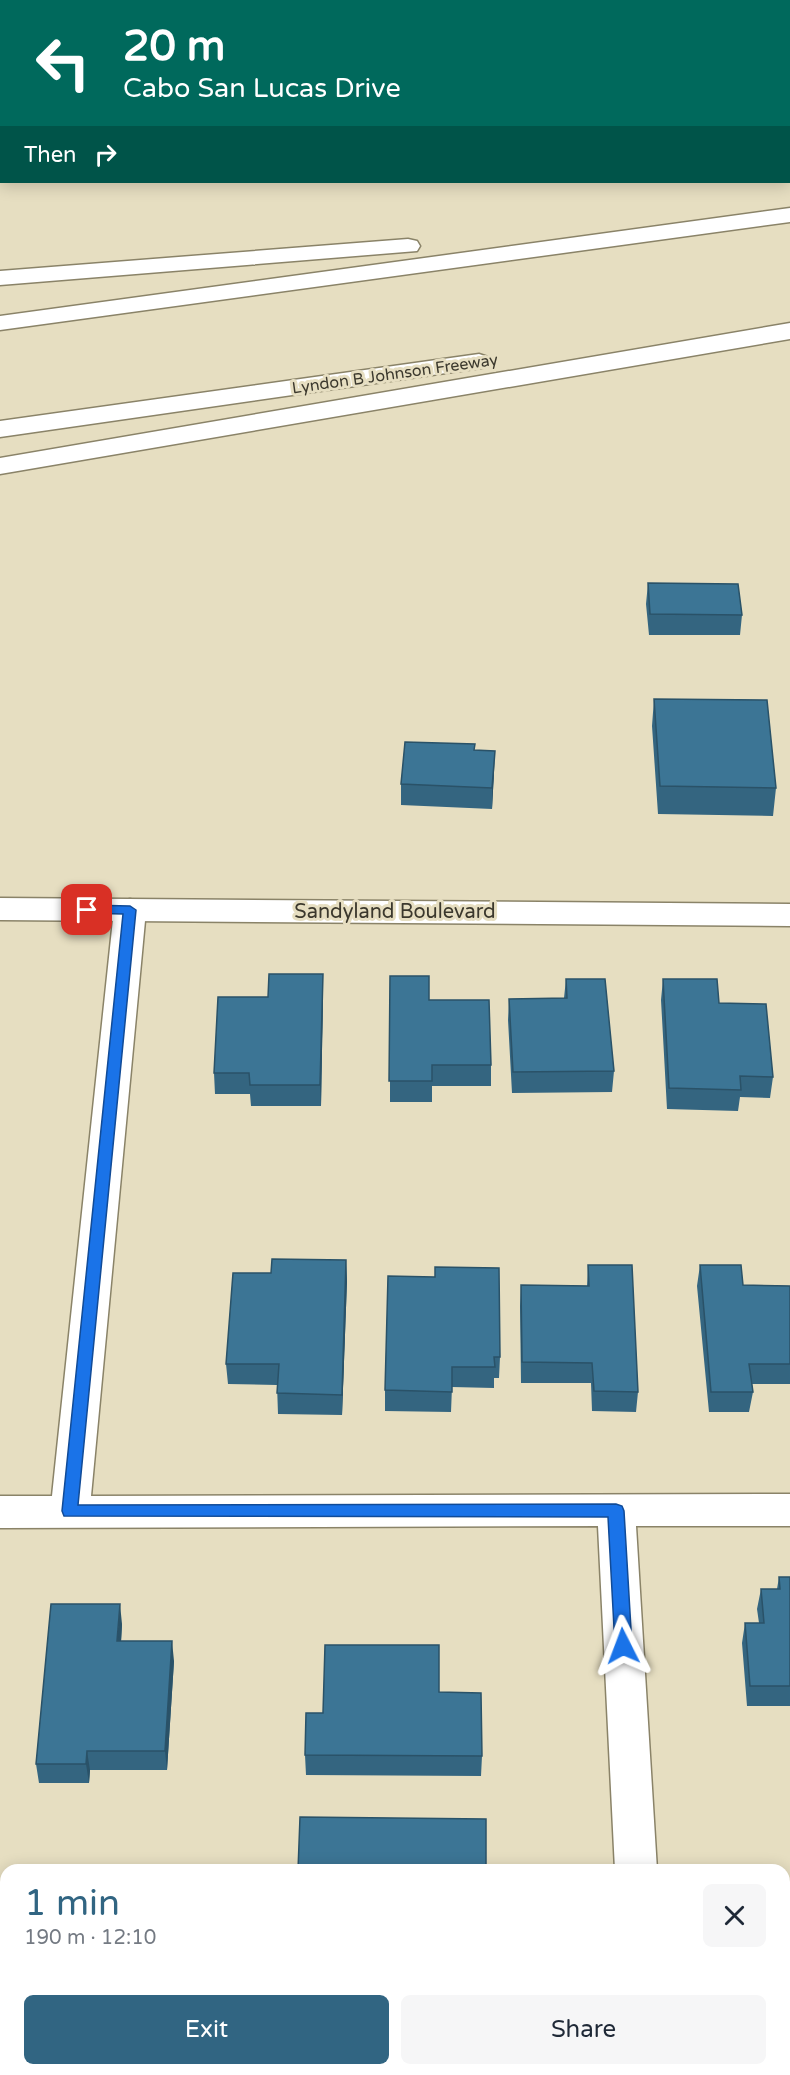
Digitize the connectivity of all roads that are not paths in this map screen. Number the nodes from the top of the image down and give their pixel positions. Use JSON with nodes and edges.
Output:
{"nodes":[{"id":1,"x":790,"y":215,"type":"edge"},
{"id":2,"x":764,"y":219,"type":"junction"},
{"id":3,"x":0,"y":278,"type":"edge"},
{"id":4,"x":790,"y":318,"type":"edge"},
{"id":5,"x":0,"y":323,"type":"edge"},
{"id":6,"x":790,"y":331,"type":"edge"},
{"id":7,"x":0,"y":429,"type":"edge"},
{"id":8,"x":0,"y":466,"type":"edge"},
{"id":9,"x":0,"y":909,"type":"edge"},
{"id":10,"x":130,"y":910,"type":"junction"},
{"id":11,"x":790,"y":915,"type":"edge"},
{"id":12,"x":790,"y":1510,"type":"edge"},
{"id":13,"x":70,"y":1511,"type":"junction"},
{"id":14,"x":616,"y":1511,"type":"junction"},
{"id":15,"x":0,"y":1512,"type":"edge"},
{"id":16,"x":636,"y":1864,"type":"edge"}],
"edges":[{"from":1,"to":2,"type":"main road"},
{"from":2,"to":3,"type":"main road"},
{"from":2,"to":5,"type":"main road"},
{"from":4,"to":7,"type":"main road","name":"Lyndon B Johnson Freeway"},
{"from":6,"to":8,"type":"main road"},
{"from":9,"to":10,"type":"main road","name":"Sandyland Boulevard"},
{"from":10,"to":11,"type":"main road","name":"Sandyland Boulevard"},
{"from":10,"to":13,"type":"main road"},
{"from":12,"to":14,"type":"main road"},
{"from":13,"to":14,"type":"main road"},
{"from":13,"to":15,"type":"main road"},
{"from":14,"to":16,"type":"main road"}]}
